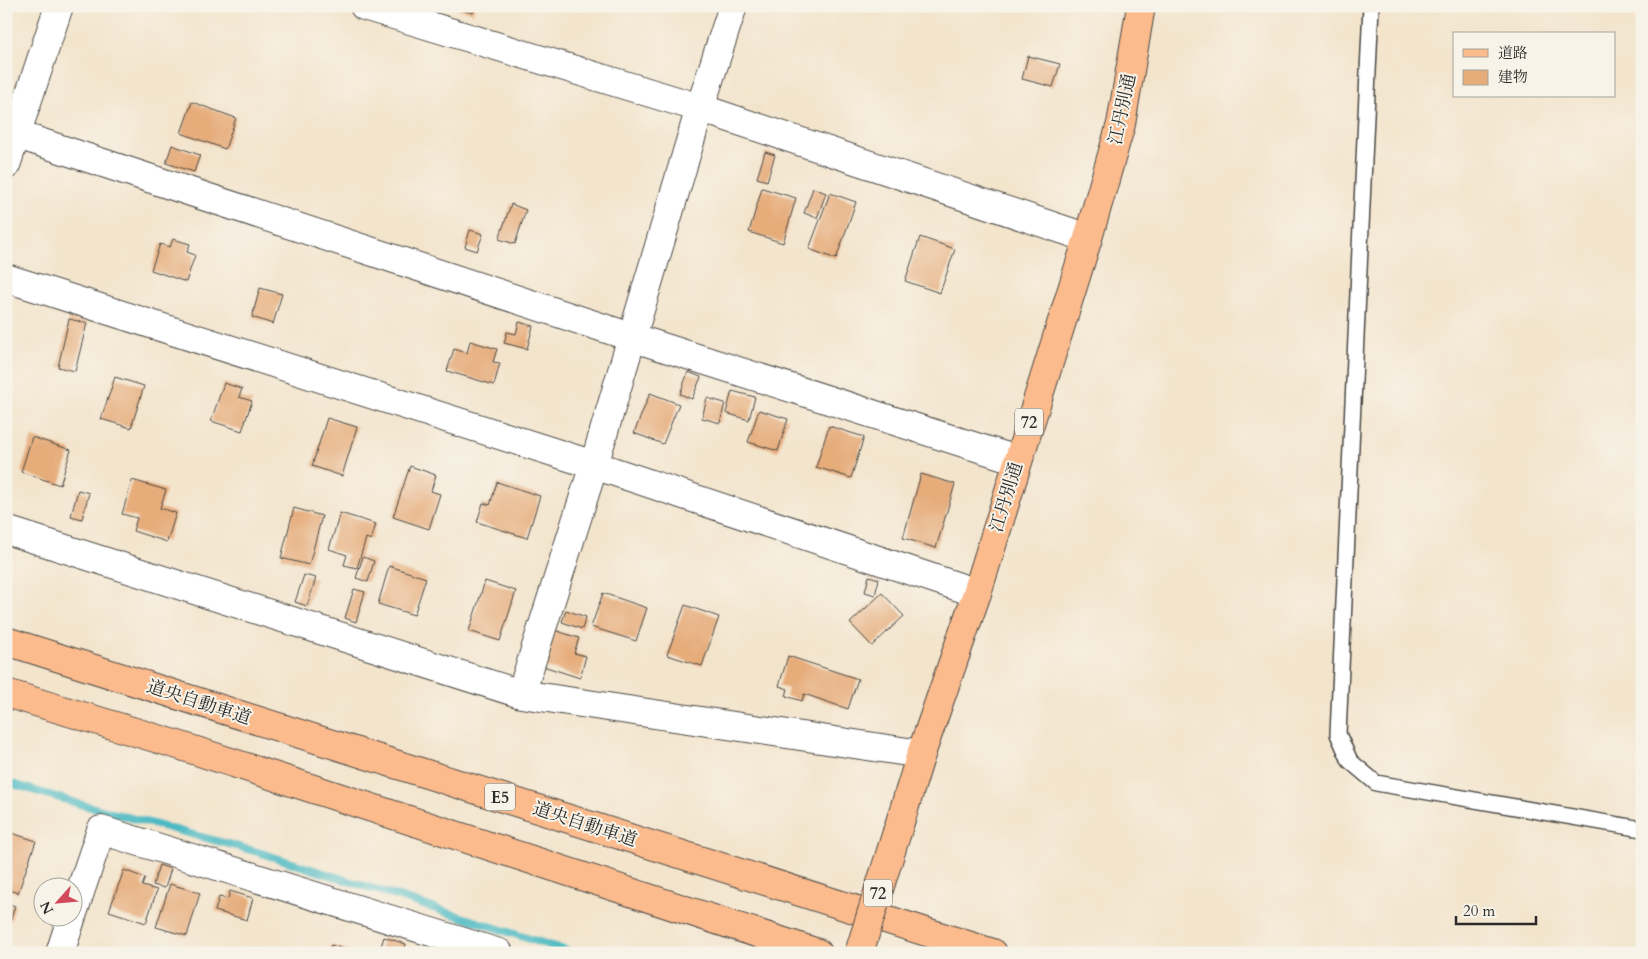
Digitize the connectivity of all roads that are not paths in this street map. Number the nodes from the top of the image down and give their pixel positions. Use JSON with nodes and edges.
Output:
{"nodes":[{"id":1,"x":59,"y":6,"type":"edge"},
{"id":2,"x":364,"y":6,"type":"edge"},
{"id":3,"x":733,"y":6,"type":"edge"},
{"id":4,"x":1141,"y":6,"type":"edge"},
{"id":5,"x":1371,"y":6,"type":"edge"},
{"id":6,"x":700,"y":108,"type":"junction"},
{"id":7,"x":11,"y":133,"type":"edge"},
{"id":8,"x":6,"y":165,"type":"edge"},
{"id":9,"x":1088,"y":238,"type":"junction"},
{"id":10,"x":6,"y":278,"type":"edge"},
{"id":11,"x":631,"y":337,"type":"junction"},
{"id":12,"x":1017,"y":460,"type":"junction"},
{"id":13,"x":594,"y":465,"type":"junction"},
{"id":14,"x":6,"y":530,"type":"edge"},
{"id":15,"x":977,"y":593,"type":"junction"},
{"id":16,"x":6,"y":640,"type":"edge"},
{"id":17,"x":6,"y":692,"type":"edge"},
{"id":18,"x":521,"y":694,"type":"junction"},
{"id":19,"x":921,"y":754,"type":"junction"},
{"id":20,"x":1642,"y":829,"type":"edge"},
{"id":21,"x":82,"y":886,"type":"edge"},
{"id":22,"x":69,"y":926,"type":"edge"},
{"id":23,"x":60,"y":953,"type":"edge"},
{"id":24,"x":499,"y":953,"type":"edge"},
{"id":25,"x":818,"y":953,"type":"edge"},
{"id":26,"x":859,"y":953,"type":"edge"},
{"id":27,"x":993,"y":953,"type":"edge"}],
"edges":[{"from":1,"to":7,"type":"street"},
{"from":2,"to":6,"type":"street"},
{"from":3,"to":6,"type":"street"},
{"from":4,"to":9,"type":"main road","name":"江丹別通","number":"72"},
{"from":5,"to":20,"type":"lane"},
{"from":6,"to":9,"type":"street"},
{"from":6,"to":11,"type":"street"},
{"from":7,"to":8,"type":"street"},
{"from":7,"to":11,"type":"street"},
{"from":9,"to":12,"type":"main road","name":"江丹別通","number":"72"},
{"from":10,"to":13,"type":"street"},
{"from":11,"to":12,"type":"street"},
{"from":11,"to":13,"type":"street"},
{"from":12,"to":15,"type":"main road","name":"江丹別通","number":"72"},
{"from":13,"to":15,"type":"street"},
{"from":13,"to":18,"type":"street"},
{"from":14,"to":18,"type":"street"},
{"from":15,"to":19,"type":"main road","name":"江丹別通","number":"72"},
{"from":16,"to":27,"type":"main road","name":"道央自動車道","number":"E5"},
{"from":17,"to":25,"type":"main road"},
{"from":18,"to":19,"type":"street"},
{"from":19,"to":26,"type":"main road","name":"江丹別通","number":"72","bridge":true},
{"from":21,"to":24,"type":"street"},
{"from":22,"to":23,"type":"street"}]}
